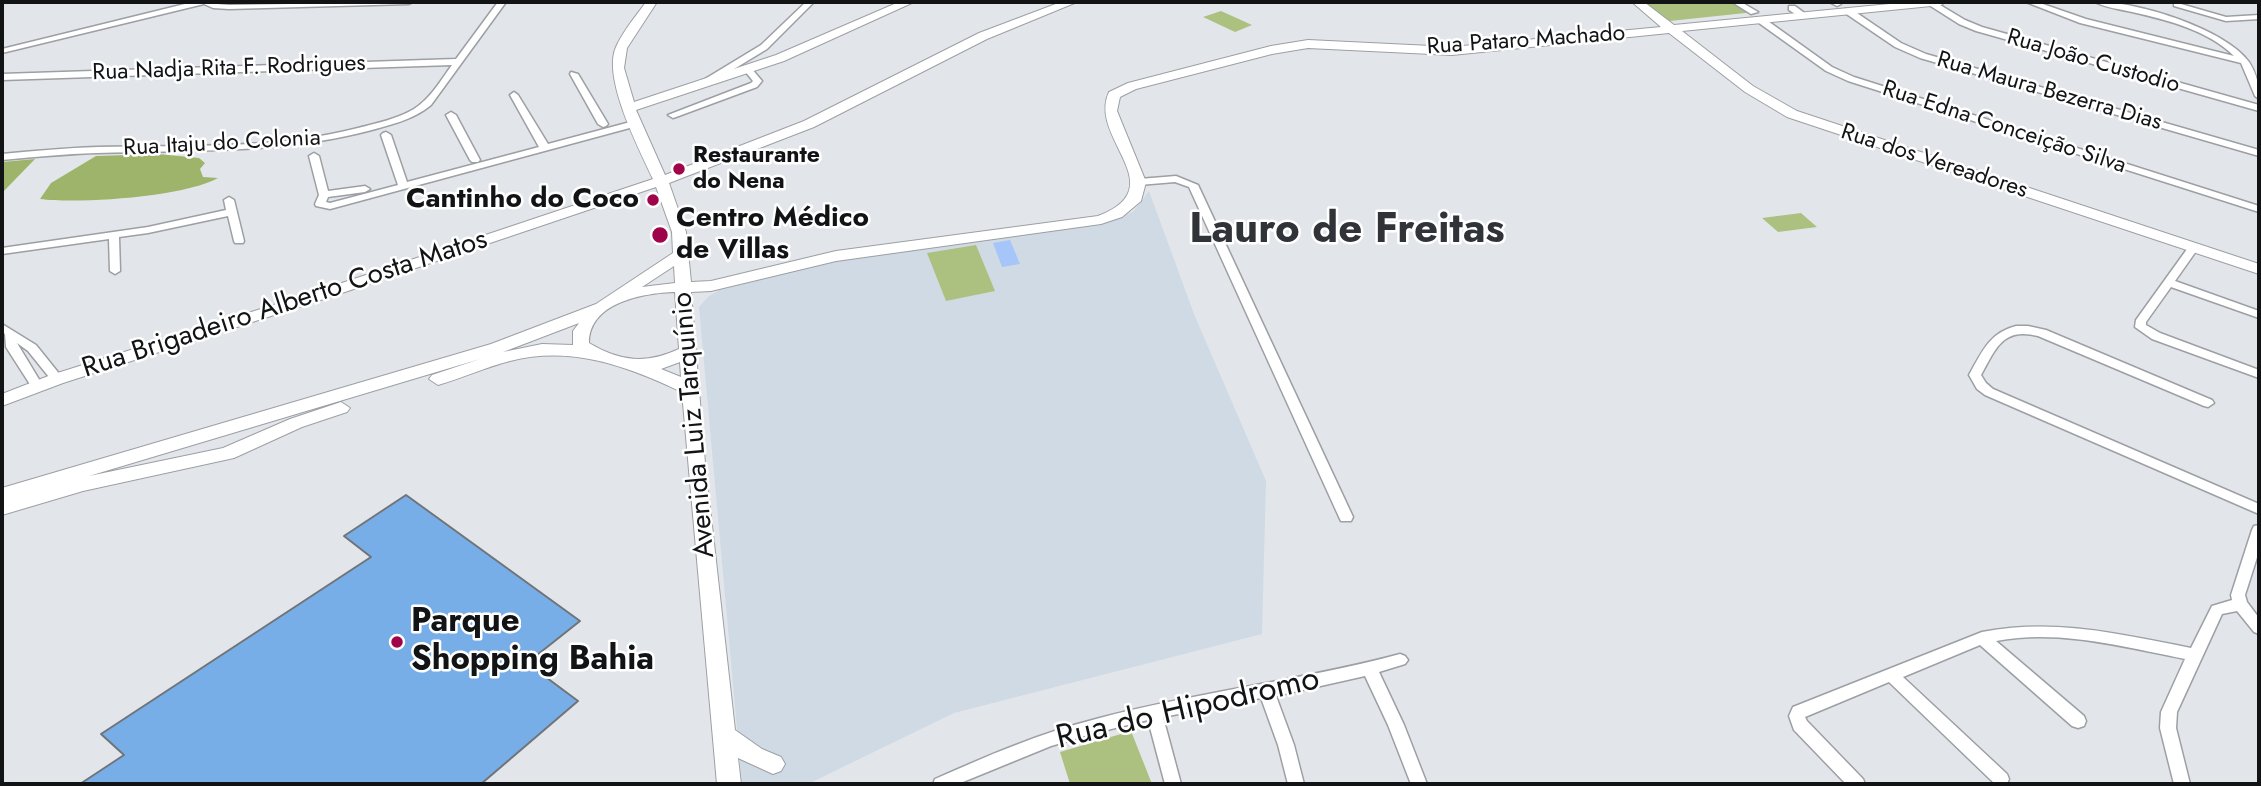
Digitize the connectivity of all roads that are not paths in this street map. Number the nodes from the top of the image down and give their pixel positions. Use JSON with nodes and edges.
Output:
{"nodes":[{"id":1,"x":204,"y":2,"type":"edge"},
{"id":2,"x":409,"y":2,"type":"edge"},
{"id":3,"x":502,"y":2,"type":"edge"},
{"id":4,"x":651,"y":2,"type":"edge"},
{"id":5,"x":810,"y":2,"type":"edge"},
{"id":6,"x":908,"y":2,"type":"edge"},
{"id":7,"x":1071,"y":2,"type":"edge"},
{"id":8,"x":1637,"y":2,"type":"edge"},
{"id":9,"x":1736,"y":2,"type":"edge"},
{"id":10,"x":1865,"y":2,"type":"edge"},
{"id":11,"x":1936,"y":2,"type":"edge"},
{"id":12,"x":2030,"y":2,"type":"edge"},
{"id":13,"x":2099,"y":2,"type":"edge"},
{"id":14,"x":2127,"y":2,"type":"edge"},
{"id":15,"x":1835,"y":3,"type":"edge"},
{"id":16,"x":2176,"y":3,"type":"edge"},
{"id":17,"x":1883,"y":5,"type":"edge"},
{"id":18,"x":1792,"y":8,"type":"junction"},
{"id":19,"x":1848,"y":11,"type":"junction"},
{"id":20,"x":1803,"y":15,"type":"junction"},
{"id":21,"x":1758,"y":17,"type":"junction"},
{"id":22,"x":2259,"y":17,"type":"edge"},
{"id":23,"x":2168,"y":18,"type":"junction"},
{"id":24,"x":1668,"y":28,"type":"junction"},
{"id":25,"x":2,"y":51,"type":"edge"},
{"id":26,"x":2244,"y":61,"type":"junction"},
{"id":27,"x":457,"y":62,"type":"junction"},
{"id":28,"x":748,"y":70,"type":"junction"},
{"id":29,"x":574,"y":74,"type":"dead end"},
{"id":30,"x":7,"y":76,"type":"edge"},
{"id":31,"x":708,"y":81,"type":"junction"},
{"id":32,"x":2,"y":83,"type":"edge"},
{"id":33,"x":514,"y":95,"type":"dead end"},
{"id":34,"x":2259,"y":96,"type":"edge"},
{"id":35,"x":2259,"y":108,"type":"edge"},
{"id":36,"x":452,"y":116,"type":"dead end"},
{"id":37,"x":673,"y":116,"type":"dead end"},
{"id":38,"x":632,"y":117,"type":"junction"},
{"id":39,"x":603,"y":124,"type":"junction"},
{"id":40,"x":585,"y":133,"type":"junction"},
{"id":41,"x":386,"y":135,"type":"dead end"},
{"id":42,"x":544,"y":144,"type":"junction"},
{"id":43,"x":2259,"y":153,"type":"edge"},
{"id":44,"x":510,"y":154,"type":"junction"},
{"id":45,"x":314,"y":156,"type":"dead end"},
{"id":46,"x":2,"y":157,"type":"edge"},
{"id":47,"x":475,"y":160,"type":"junction"},
{"id":48,"x":661,"y":181,"type":"junction"},
{"id":49,"x":402,"y":182,"type":"junction"},
{"id":50,"x":1139,"y":182,"type":"junction"},
{"id":51,"x":2259,"y":209,"type":"edge"},
{"id":52,"x":114,"y":236,"type":"junction"},
{"id":53,"x":239,"y":240,"type":"dead end"},
{"id":54,"x":2194,"y":247,"type":"junction"},
{"id":55,"x":2,"y":251,"type":"edge"},
{"id":56,"x":681,"y":254,"type":"junction"},
{"id":57,"x":2259,"y":269,"type":"edge"},
{"id":58,"x":115,"y":271,"type":"dead end"},
{"id":59,"x":2169,"y":283,"type":"junction"},
{"id":60,"x":621,"y":296,"type":"junction"},
{"id":61,"x":685,"y":296,"type":"junction"},
{"id":62,"x":602,"y":307,"type":"junction"},
{"id":63,"x":2259,"y":315,"type":"edge"},
{"id":64,"x":6,"y":331,"type":"edge"},
{"id":65,"x":687,"y":352,"type":"junction"},
{"id":66,"x":594,"y":353,"type":"junction"},
{"id":67,"x":643,"y":366,"type":"junction"},
{"id":68,"x":2259,"y":374,"type":"edge"},
{"id":69,"x":57,"y":379,"type":"junction"},
{"id":70,"x":37,"y":386,"type":"junction"},
{"id":71,"x":690,"y":388,"type":"junction"},
{"id":72,"x":2,"y":400,"type":"edge"},
{"id":73,"x":2208,"y":403,"type":"dead end"},
{"id":74,"x":254,"y":422,"type":"junction"},
{"id":75,"x":188,"y":439,"type":"junction"},
{"id":76,"x":254,"y":444,"type":"junction"},
{"id":77,"x":185,"y":464,"type":"junction"},
{"id":78,"x":2,"y":495,"type":"edge"},
{"id":79,"x":2,"y":509,"type":"edge"},
{"id":80,"x":2259,"y":509,"type":"edge"},
{"id":81,"x":1346,"y":517,"type":"dead end"},
{"id":82,"x":2259,"y":530,"type":"edge"},
{"id":83,"x":2240,"y":604,"type":"junction"},
{"id":84,"x":2259,"y":628,"type":"edge"},
{"id":85,"x":1982,"y":638,"type":"junction"},
{"id":86,"x":2196,"y":654,"type":"junction"},
{"id":87,"x":1399,"y":660,"type":"dead end"},
{"id":88,"x":1370,"y":669,"type":"junction"},
{"id":89,"x":1892,"y":676,"type":"junction"},
{"id":90,"x":1266,"y":691,"type":"junction"},
{"id":91,"x":1154,"y":713,"type":"junction"},
{"id":92,"x":2078,"y":721,"type":"dead end"},
{"id":93,"x":723,"y":734,"type":"junction"},
{"id":94,"x":773,"y":764,"type":"dead end"},
{"id":95,"x":2001,"y":779,"type":"dead end"},
{"id":96,"x":729,"y":784,"type":"edge"},
{"id":97,"x":941,"y":784,"type":"edge"},
{"id":98,"x":1173,"y":784,"type":"edge"},
{"id":99,"x":1296,"y":784,"type":"edge"},
{"id":100,"x":1419,"y":784,"type":"edge"},
{"id":101,"x":1857,"y":784,"type":"edge"},
{"id":102,"x":2182,"y":784,"type":"edge"}],
"edges":[{"from":1,"to":2,"type":"street"},
{"from":1,"to":25,"type":"street"},
{"from":3,"to":27,"type":"street","name":"Rua Itaju do Colonia"},
{"from":4,"to":38,"type":"street","name":"Avenida Luiz Tarquínio"},
{"from":5,"to":31,"type":"street"},
{"from":6,"to":28,"type":"street"},
{"from":7,"to":48,"type":"street","name":"Rua Brigadeiro Alberto Costa Matos"},
{"from":8,"to":24,"type":"street","name":"Rua dos Vereadores"},
{"from":9,"to":21,"type":"street","name":"Rua Edna Conceição Silva"},
{"from":10,"to":15,"type":"street"},
{"from":11,"to":17,"type":"street"},
{"from":11,"to":35,"type":"street","name":"Rua João Custodio"},
{"from":12,"to":26,"type":"street"},
{"from":13,"to":23,"type":"street"},
{"from":14,"to":23,"type":"street"},
{"from":15,"to":18,"type":"street"},
{"from":16,"to":22,"type":"street"},
{"from":16,"to":23,"type":"street"},
{"from":17,"to":19,"type":"street"},
{"from":18,"to":20,"type":"street"},
{"from":18,"to":21,"type":"street"},
{"from":19,"to":20,"type":"street"},
{"from":19,"to":43,"type":"street","name":"Rua Maura Bezerra Dias"},
{"from":20,"to":21,"type":"street"},
{"from":21,"to":24,"type":"street","name":"Rua Pataro Machado"},
{"from":21,"to":51,"type":"street","name":"Rua Edna Conceição Silva"},
{"from":23,"to":26,"type":"street"},
{"from":24,"to":50,"type":"street","name":"Rua Pataro Machado"},
{"from":24,"to":54,"type":"street","name":"Rua dos Vereadores"},
{"from":26,"to":34,"type":"street"},
{"from":27,"to":30,"type":"street","name":"Rua Nadja Rita F. Rodrigues"},
{"from":27,"to":46,"type":"street","name":"Rua Itaju do Colonia"},
{"from":28,"to":31,"type":"street"},
{"from":28,"to":37,"type":"street"},
{"from":29,"to":39,"type":"street"},
{"from":30,"to":32,"type":"street"},
{"from":31,"to":38,"type":"street"},
{"from":33,"to":42,"type":"street"},
{"from":36,"to":47,"type":"street"},
{"from":38,"to":39,"type":"street"},
{"from":38,"to":40,"type":"street"},
{"from":38,"to":48,"type":"street","name":"Avenida Luiz Tarquínio"},
{"from":39,"to":40,"type":"street"},
{"from":40,"to":42,"type":"street"},
{"from":41,"to":49,"type":"street"},
{"from":42,"to":44,"type":"street"},
{"from":44,"to":47,"type":"street"},
{"from":44,"to":49,"type":"street"},
{"from":45,"to":49,"type":"street"},
{"from":47,"to":49,"type":"street"},
{"from":48,"to":56,"type":"street","name":"Avenida Luiz Tarquínio"},
{"from":48,"to":69,"type":"street","name":"Rua Brigadeiro Alberto Costa Matos"},
{"from":50,"to":61,"type":"street"},
{"from":50,"to":81,"type":"street"},
{"from":52,"to":53,"type":"street"},
{"from":52,"to":55,"type":"street"},
{"from":52,"to":58,"type":"street"},
{"from":54,"to":57,"type":"street","name":"Rua dos Vereadores"},
{"from":54,"to":59,"type":"street"},
{"from":56,"to":60,"type":"street"},
{"from":56,"to":61,"type":"street","name":"Avenida Luiz Tarquínio"},
{"from":59,"to":63,"type":"street"},
{"from":59,"to":68,"type":"street"},
{"from":60,"to":61,"type":"street"},
{"from":60,"to":62,"type":"street"},
{"from":61,"to":65,"type":"street","name":"Avenida Luiz Tarquínio"},
{"from":62,"to":66,"type":"street"},
{"from":62,"to":74,"type":"street"},
{"from":64,"to":69,"type":"street"},
{"from":64,"to":70,"type":"street"},
{"from":65,"to":67,"type":"street"},
{"from":65,"to":71,"type":"street","name":"Avenida Luiz Tarquínio"},
{"from":66,"to":67,"type":"street"},
{"from":66,"to":76,"type":"street"},
{"from":67,"to":71,"type":"street"},
{"from":69,"to":70,"type":"street","name":"Rua Brigadeiro Alberto Costa Matos"},
{"from":70,"to":72,"type":"street","name":"Rua Brigadeiro Alberto Costa Matos"},
{"from":71,"to":93,"type":"street","name":"Avenida Luiz Tarquínio"},
{"from":73,"to":80,"type":"street"},
{"from":74,"to":75,"type":"street"},
{"from":74,"to":76,"type":"street"},
{"from":75,"to":77,"type":"street"},
{"from":75,"to":78,"type":"street"},
{"from":76,"to":77,"type":"street"},
{"from":77,"to":79,"type":"street"},
{"from":82,"to":83,"type":"street"},
{"from":83,"to":84,"type":"street"},
{"from":83,"to":86,"type":"street"},
{"from":85,"to":86,"type":"street"},
{"from":85,"to":89,"type":"street"},
{"from":85,"to":92,"type":"street"},
{"from":86,"to":102,"type":"street"},
{"from":87,"to":88,"type":"street","name":"Rua do Hipodromo"},
{"from":88,"to":90,"type":"street","name":"Rua do Hipodromo"},
{"from":88,"to":100,"type":"street"},
{"from":89,"to":95,"type":"street"},
{"from":89,"to":101,"type":"street"},
{"from":90,"to":91,"type":"street","name":"Rua do Hipodromo"},
{"from":90,"to":99,"type":"street"},
{"from":91,"to":97,"type":"street","name":"Rua do Hipodromo"},
{"from":91,"to":98,"type":"street"},
{"from":93,"to":94,"type":"street"},
{"from":93,"to":96,"type":"street","name":"Avenida Luiz Tarquínio"}]}
